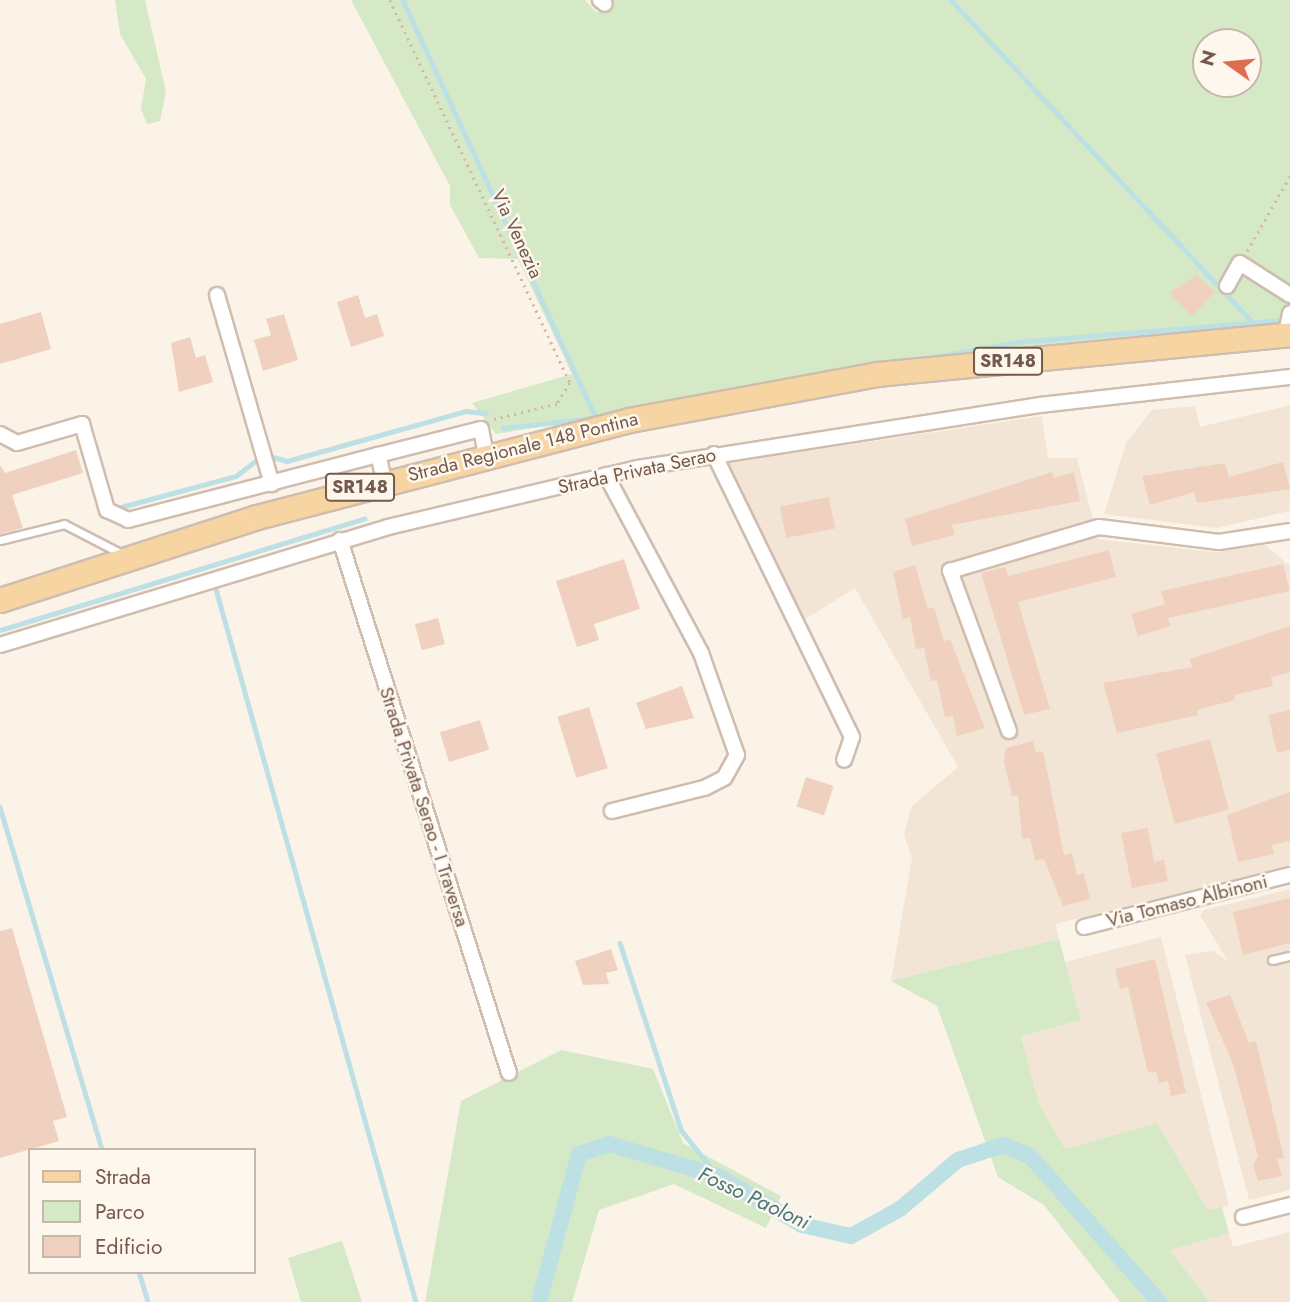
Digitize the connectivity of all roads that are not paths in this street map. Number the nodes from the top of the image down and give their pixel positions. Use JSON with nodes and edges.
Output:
{"nodes":[{"id":1,"x":1227,"y":286,"type":"dead end"},
{"id":2,"x":217,"y":295,"type":"dead end"},
{"id":3,"x":1290,"y":295,"type":"edge"},
{"id":4,"x":1289,"y":332,"type":"edge"},
{"id":5,"x":1290,"y":377,"type":"edge"},
{"id":6,"x":0,"y":434,"type":"edge"},
{"id":7,"x":486,"y":454,"type":"junction"},
{"id":8,"x":714,"y":454,"type":"junction"},
{"id":9,"x":378,"y":455,"type":"junction"},
{"id":10,"x":606,"y":475,"type":"junction"},
{"id":11,"x":384,"y":480,"type":"junction"},
{"id":12,"x":272,"y":484,"type":"junction"},
{"id":13,"x":1290,"y":531,"type":"edge"},
{"id":14,"x":0,"y":540,"type":"edge"},
{"id":15,"x":340,"y":540,"type":"junction"},
{"id":16,"x":139,"y":559,"type":"junction"},
{"id":17,"x":0,"y":600,"type":"edge"},
{"id":18,"x":0,"y":645,"type":"edge"},
{"id":19,"x":1009,"y":731,"type":"dead end"},
{"id":20,"x":844,"y":760,"type":"dead end"},
{"id":21,"x":612,"y":811,"type":"dead end"},
{"id":22,"x":1290,"y":875,"type":"edge"},
{"id":23,"x":1084,"y":927,"type":"dead end"},
{"id":24,"x":1290,"y":956,"type":"edge"},
{"id":25,"x":1272,"y":960,"type":"dead end"},
{"id":26,"x":509,"y":1073,"type":"dead end"},
{"id":27,"x":1290,"y":1205,"type":"edge"},
{"id":28,"x":1243,"y":1217,"type":"dead end"}],
"edges":[{"from":1,"to":3,"type":"street"},
{"from":2,"to":12,"type":"street"},
{"from":4,"to":7,"type":"main road","name":"Strada Regionale 148 Pontina","number":"SR148"},
{"from":5,"to":8,"type":"street","name":"Strada Privata Serao"},
{"from":6,"to":12,"type":"street"},
{"from":7,"to":9,"type":"street"},
{"from":7,"to":11,"type":"main road","name":"Strada Regionale 148 Pontina","number":"SR148"},
{"from":8,"to":10,"type":"street","name":"Strada Privata Serao"},
{"from":8,"to":20,"type":"street"},
{"from":9,"to":11,"type":"street"},
{"from":9,"to":12,"type":"street"},
{"from":10,"to":15,"type":"street","name":"Strada Privata Serao"},
{"from":10,"to":21,"type":"street"},
{"from":11,"to":16,"type":"main road","name":"Strada Regionale 148 Pontina","number":"SR148"},
{"from":13,"to":19,"type":"street"},
{"from":14,"to":16,"type":"lane"},
{"from":15,"to":18,"type":"street","name":"Strada Privata Serao"},
{"from":15,"to":26,"type":"street","name":"Strada Privata Serao - I Traversa"},
{"from":16,"to":17,"type":"main road","name":"Strada Regionale 148 Pontina","number":"SR148"},
{"from":22,"to":23,"type":"street","name":"Via Tomaso Albinoni"},
{"from":24,"to":25,"type":"lane"},
{"from":27,"to":28,"type":"street"}]}
